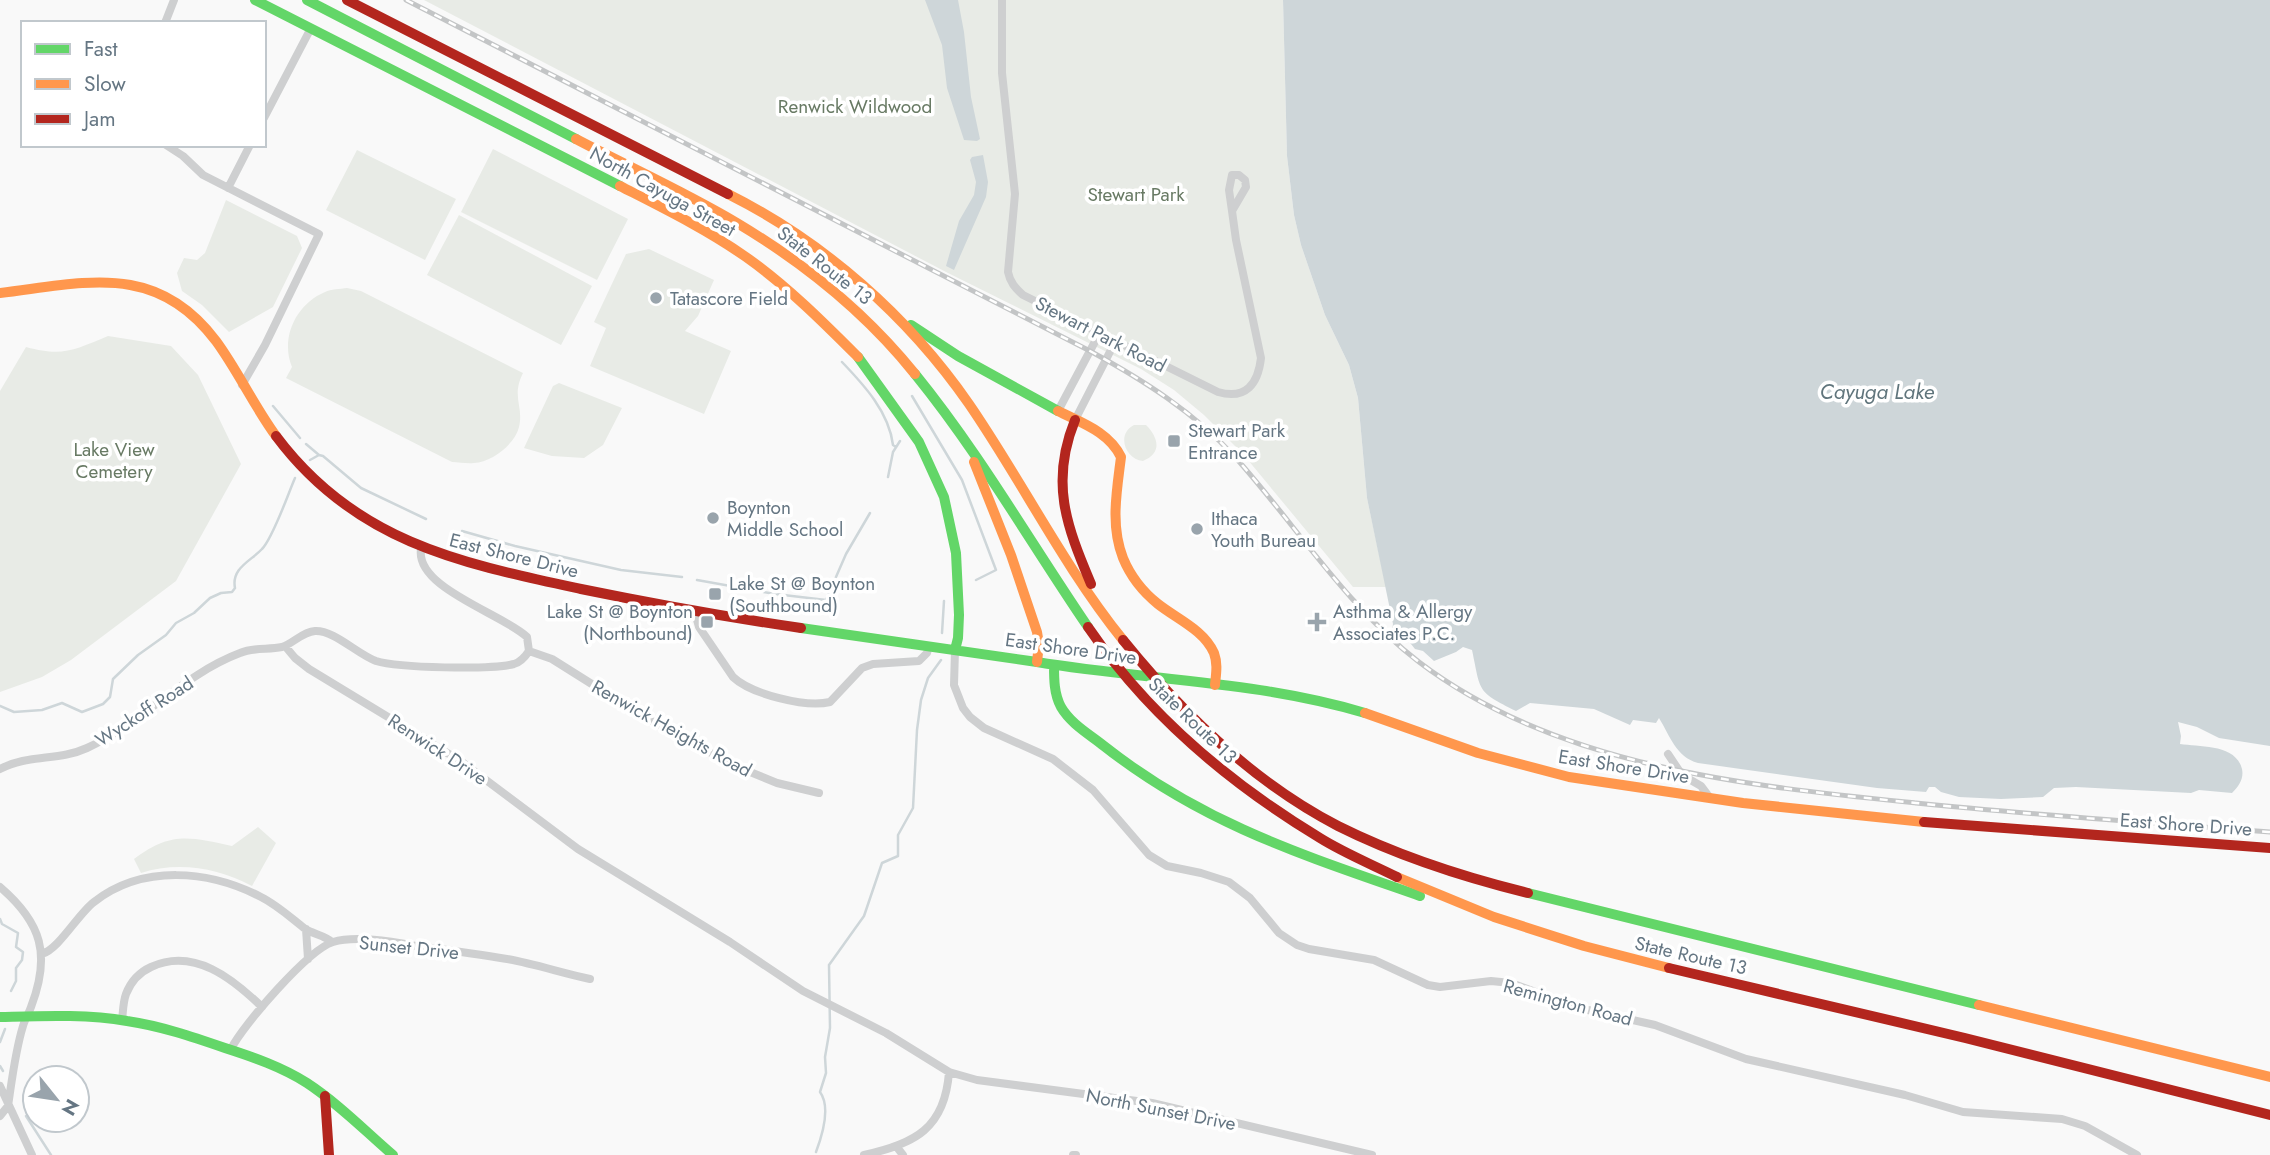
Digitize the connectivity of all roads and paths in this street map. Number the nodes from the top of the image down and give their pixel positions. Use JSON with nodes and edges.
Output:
{"nodes":[{"id":1,"x":174,"y":0,"type":"edge"},
{"id":2,"x":255,"y":0,"type":"edge"},
{"id":3,"x":307,"y":0,"type":"edge"},
{"id":4,"x":347,"y":0,"type":"edge"},
{"id":5,"x":1002,"y":0,"type":"edge"},
{"id":6,"x":166,"y":21,"type":"edge"},
{"id":7,"x":310,"y":28,"type":"junction"},
{"id":8,"x":266,"y":114,"type":"edge"},
{"id":9,"x":169,"y":147,"type":"edge"},
{"id":10,"x":249,"y":147,"type":"edge"},
{"id":11,"x":228,"y":188,"type":"junction"},
{"id":12,"x":1232,"y":211,"type":"dead end"},
{"id":13,"x":0,"y":293,"type":"edge"},
{"id":14,"x":895,"y":315,"type":"junction"},
{"id":15,"x":1099,"y":334,"type":"junction"},
{"id":16,"x":1115,"y":342,"type":"junction"},
{"id":17,"x":242,"y":384,"type":"junction"},
{"id":18,"x":1058,"y":411,"type":"junction"},
{"id":19,"x":1075,"y":420,"type":"junction"},
{"id":20,"x":962,"y":435,"type":"junction"},
{"id":21,"x":421,"y":549,"type":"junction"},
{"id":22,"x":695,"y":612,"type":"junction"},
{"id":23,"x":1105,"y":614,"type":"junction"},
{"id":24,"x":285,"y":646,"type":"junction"},
{"id":25,"x":929,"y":646,"type":"junction"},
{"id":26,"x":954,"y":650,"type":"junction"},
{"id":27,"x":530,"y":651,"type":"junction"},
{"id":28,"x":1037,"y":662,"type":"junction"},
{"id":29,"x":1054,"y":665,"type":"junction"},
{"id":30,"x":1214,"y":685,"type":"junction"},
{"id":31,"x":1668,"y":754,"type":"dead end"},
{"id":32,"x":0,"y":769,"type":"edge"},
{"id":33,"x":819,"y":793,"type":"dead end"},
{"id":34,"x":1710,"y":798,"type":"junction"},
{"id":35,"x":2270,"y":848,"type":"edge"},
{"id":36,"x":0,"y":887,"type":"edge"},
{"id":37,"x":1478,"y":913,"type":"junction"},
{"id":38,"x":306,"y":929,"type":"junction"},
{"id":39,"x":332,"y":942,"type":"junction"},
{"id":40,"x":42,"y":954,"type":"junction"},
{"id":41,"x":308,"y":959,"type":"junction"},
{"id":42,"x":590,"y":979,"type":"dead end"},
{"id":43,"x":262,"y":1007,"type":"junction"},
{"id":44,"x":0,"y":1017,"type":"edge"},
{"id":45,"x":27,"y":1017,"type":"junction"},
{"id":46,"x":122,"y":1021,"type":"junction"},
{"id":47,"x":231,"y":1049,"type":"junction"},
{"id":48,"x":949,"y":1072,"type":"junction"},
{"id":49,"x":2270,"y":1077,"type":"edge"},
{"id":50,"x":0,"y":1086,"type":"edge"},
{"id":51,"x":325,"y":1096,"type":"junction"},
{"id":52,"x":8,"y":1106,"type":"junction"},
{"id":53,"x":2270,"y":1115,"type":"edge"},
{"id":54,"x":0,"y":1116,"type":"edge"},
{"id":55,"x":896,"y":1146,"type":"junction"},
{"id":56,"x":32,"y":1155,"type":"edge"},
{"id":57,"x":329,"y":1155,"type":"edge"},
{"id":58,"x":393,"y":1155,"type":"edge"},
{"id":59,"x":864,"y":1155,"type":"edge"},
{"id":60,"x":903,"y":1155,"type":"edge"},
{"id":61,"x":1372,"y":1155,"type":"edge"},
{"id":62,"x":2137,"y":1155,"type":"edge"}],
"edges":[{"from":1,"to":6,"type":"street"},
{"from":2,"to":7,"type":"main road","name":"North Cayuga Street"},
{"from":3,"to":20,"type":"main road","name":"State Route 13"},
{"from":4,"to":14,"type":"main road","name":"State Route 13"},
{"from":5,"to":15,"type":"street","name":"Stewart Park Road"},
{"from":7,"to":8,"type":"street"},
{"from":7,"to":26,"type":"main road","name":"North Cayuga Street"},
{"from":9,"to":11,"type":"street"},
{"from":10,"to":11,"type":"street"},
{"from":11,"to":17,"type":"street"},
{"from":12,"to":16,"type":"street","name":"Stewart Park Road"},
{"from":13,"to":17,"type":"main road","name":"East Shore Drive"},
{"from":14,"to":18,"type":"main road"},
{"from":14,"to":23,"type":"main road","name":"State Route 13"},
{"from":15,"to":16,"type":"street","name":"Stewart Park Road"},
{"from":15,"to":18,"type":"street"},
{"from":16,"to":19,"type":"street"},
{"from":17,"to":21,"type":"main road","name":"East Shore Drive"},
{"from":18,"to":19,"type":"main road"},
{"from":19,"to":23,"type":"main road"},
{"from":19,"to":30,"type":"main road"},
{"from":20,"to":28,"type":"main road"},
{"from":20,"to":37,"type":"main road","name":"State Route 13"},
{"from":21,"to":22,"type":"main road","name":"East Shore Drive"},
{"from":21,"to":27,"type":"street"},
{"from":22,"to":25,"type":"main road","name":"East Shore Drive"},
{"from":22,"to":25,"type":"street"},
{"from":23,"to":49,"type":"main road","name":"State Route 13"},
{"from":24,"to":27,"type":"street"},
{"from":24,"to":32,"type":"street","name":"Wyckoff Road"},
{"from":24,"to":48,"type":"street","name":"Renwick Drive"},
{"from":25,"to":26,"type":"main road","name":"East Shore Drive"},
{"from":26,"to":28,"type":"main road","name":"East Shore Drive"},
{"from":26,"to":62,"type":"street","name":"Remington Road"},
{"from":27,"to":33,"type":"street","name":"Renwick Heights Road"},
{"from":28,"to":29,"type":"main road","name":"East Shore Drive"},
{"from":29,"to":30,"type":"main road","name":"East Shore Drive"},
{"from":29,"to":37,"type":"main road"},
{"from":30,"to":34,"type":"main road","name":"East Shore Drive"},
{"from":31,"to":34,"type":"street"},
{"from":34,"to":35,"type":"main road","name":"East Shore Drive"},
{"from":36,"to":40,"type":"street"},
{"from":37,"to":53,"type":"main road","name":"State Route 13"},
{"from":38,"to":39,"type":"street"},
{"from":38,"to":40,"type":"street"},
{"from":38,"to":41,"type":"street"},
{"from":39,"to":41,"type":"street","name":"Sunset Drive"},
{"from":39,"to":42,"type":"street","name":"Sunset Drive"},
{"from":40,"to":45,"type":"street"},
{"from":41,"to":43,"type":"street","name":"Sunset Drive"},
{"from":43,"to":46,"type":"street"},
{"from":43,"to":47,"type":"street","name":"Sunset Drive"},
{"from":44,"to":45,"type":"main road"},
{"from":45,"to":46,"type":"main road"},
{"from":45,"to":52,"type":"street"},
{"from":46,"to":47,"type":"main road"},
{"from":47,"to":51,"type":"main road"},
{"from":48,"to":55,"type":"street"},
{"from":48,"to":61,"type":"street","name":"North Sunset Drive"},
{"from":50,"to":52,"type":"street"},
{"from":51,"to":57,"type":"main road"},
{"from":51,"to":58,"type":"main road"},
{"from":52,"to":54,"type":"street"},
{"from":52,"to":56,"type":"street"},
{"from":55,"to":59,"type":"street"},
{"from":55,"to":60,"type":"street"}]}
